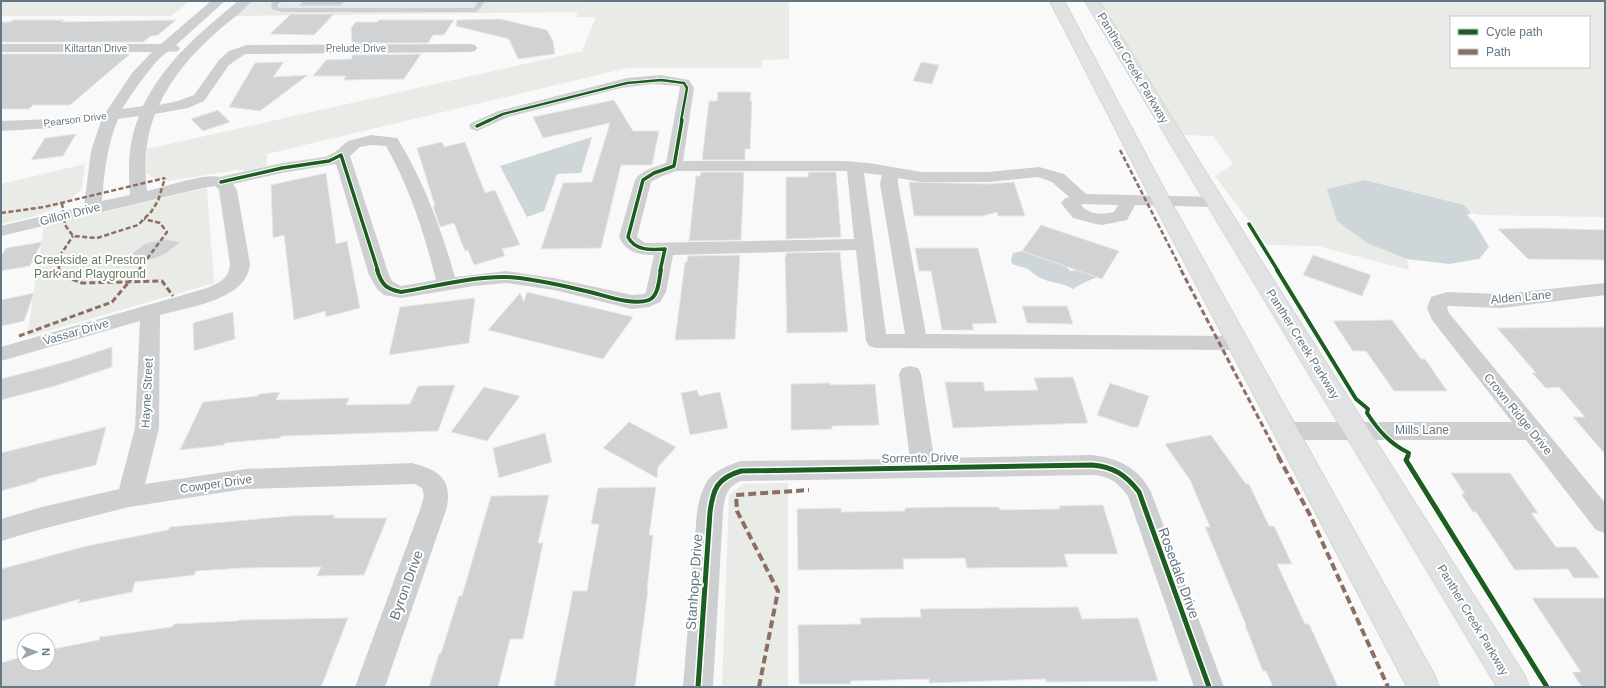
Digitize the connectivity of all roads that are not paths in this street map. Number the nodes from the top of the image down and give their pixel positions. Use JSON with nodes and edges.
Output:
{"nodes":[{"id":1,"x":219,"y":1,"type":"edge"},
{"id":2,"x":246,"y":1,"type":"edge"},
{"id":3,"x":277,"y":1,"type":"edge"},
{"id":4,"x":400,"y":1,"type":"edge"},
{"id":5,"x":482,"y":1,"type":"edge"},
{"id":6,"x":1057,"y":1,"type":"edge"},
{"id":7,"x":1092,"y":1,"type":"edge"},
{"id":8,"x":392,"y":10,"type":"junction"},
{"id":9,"x":1,"y":48,"type":"edge"},
{"id":10,"x":164,"y":48,"type":"junction"},
{"id":11,"x":192,"y":48,"type":"junction"},
{"id":12,"x":470,"y":48,"type":"dead end"},
{"id":13,"x":242,"y":50,"type":"joint"},
{"id":14,"x":149,"y":110,"type":"junction"},
{"id":15,"x":112,"y":115,"type":"junction"},
{"id":16,"x":1,"y":126,"type":"edge"},
{"id":17,"x":477,"y":126,"type":"dead end"},
{"id":18,"x":341,"y":155,"type":"junction"},
{"id":19,"x":674,"y":166,"type":"junction"},
{"id":20,"x":855,"y":167,"type":"junction"},
{"id":21,"x":892,"y":172,"type":"junction"},
{"id":22,"x":221,"y":182,"type":"junction"},
{"id":23,"x":139,"y":198,"type":"junction"},
{"id":24,"x":1162,"y":202,"type":"junction"},
{"id":25,"x":1214,"y":202,"type":"junction"},
{"id":26,"x":93,"y":209,"type":"junction"},
{"id":27,"x":1,"y":231,"type":"edge"},
{"id":28,"x":864,"y":244,"type":"junction"},
{"id":29,"x":665,"y":250,"type":"junction"},
{"id":30,"x":447,"y":283,"type":"junction"},
{"id":31,"x":1605,"y":289,"type":"edge"},
{"id":32,"x":1438,"y":304,"type":"joint"},
{"id":33,"x":150,"y":311,"type":"junction"},
{"id":34,"x":917,"y":341,"type":"junction"},
{"id":35,"x":1238,"y":343,"type":"junction"},
{"id":36,"x":1,"y":354,"type":"edge"},
{"id":37,"x":910,"y":374,"type":"dead end"},
{"id":38,"x":1357,"y":430,"type":"junction"},
{"id":39,"x":1287,"y":431,"type":"junction"},
{"id":40,"x":1532,"y":431,"type":"junction"},
{"id":41,"x":923,"y":468,"type":"junction"},
{"id":42,"x":1121,"y":472,"type":"joint"},
{"id":43,"x":721,"y":481,"type":"joint"},
{"id":44,"x":433,"y":482,"type":"joint"},
{"id":45,"x":128,"y":497,"type":"junction"},
{"id":46,"x":1605,"y":522,"type":"edge"},
{"id":47,"x":1,"y":530,"type":"edge"},
{"id":48,"x":370,"y":687,"type":"edge"},
{"id":49,"x":698,"y":687,"type":"edge"},
{"id":50,"x":1208,"y":687,"type":"edge"},
{"id":51,"x":1424,"y":687,"type":"edge"},
{"id":52,"x":1514,"y":687,"type":"edge"}],
"edges":[{"from":1,"to":10,"type":"street"},
{"from":2,"to":11,"type":"street"},
{"from":3,"to":8,"type":"lane"},
{"from":4,"to":8,"type":"lane"},
{"from":5,"to":8,"type":"lane"},
{"from":6,"to":24,"type":"main road"},
{"from":7,"to":25,"type":"main road","name":"Panther Creek Parkway"},
{"from":9,"to":10,"type":"street","name":"Kiltartan Drive"},
{"from":10,"to":11,"type":"street","name":"Kiltartan Drive"},
{"from":10,"to":15,"type":"street"},
{"from":11,"to":14,"type":"street"},
{"from":12,"to":13,"type":"street","name":"Prelude Drive"},
{"from":13,"to":14,"type":"street","name":"Pearson Drive"},
{"from":14,"to":15,"type":"street","name":"Pearson Drive"},
{"from":14,"to":23,"type":"street"},
{"from":15,"to":16,"type":"street","name":"Pearson Drive"},
{"from":15,"to":26,"type":"street"},
{"from":17,"to":19,"type":"street"},
{"from":18,"to":22,"type":"street","name":"Gillon Drive"},
{"from":18,"to":30,"type":"street"},
{"from":18,"to":30,"type":"street","name":"Gillon Drive"},
{"from":19,"to":20,"type":"street"},
{"from":19,"to":29,"type":"street"},
{"from":20,"to":21,"type":"street"},
{"from":20,"to":28,"type":"street"},
{"from":21,"to":24,"type":"street"},
{"from":21,"to":34,"type":"street"},
{"from":22,"to":23,"type":"street","name":"Gillon Drive"},
{"from":22,"to":33,"type":"street","name":"Vassar Drive"},
{"from":23,"to":26,"type":"street","name":"Gillon Drive"},
{"from":24,"to":25,"type":"street"},
{"from":24,"to":35,"type":"main road"},
{"from":25,"to":38,"type":"main road","name":"Panther Creek Parkway"},
{"from":26,"to":27,"type":"street","name":"Gillon Drive"},
{"from":28,"to":29,"type":"street"},
{"from":28,"to":34,"type":"street"},
{"from":29,"to":30,"type":"street"},
{"from":31,"to":32,"type":"street","name":"Alden Lane"},
{"from":32,"to":40,"type":"street","name":"Crown Ridge Drive"},
{"from":33,"to":36,"type":"street","name":"Vassar Drive"},
{"from":33,"to":45,"type":"street","name":"Hayne Street"},
{"from":34,"to":35,"type":"street"},
{"from":35,"to":39,"type":"main road"},
{"from":37,"to":41,"type":"street"},
{"from":38,"to":39,"type":"street","name":"Mills Lane"},
{"from":38,"to":40,"type":"street","name":"Mills Lane"},
{"from":38,"to":52,"type":"main road","name":"Panther Creek Parkway"},
{"from":39,"to":51,"type":"main road"},
{"from":40,"to":46,"type":"street","name":"Crown Ridge Drive"},
{"from":41,"to":42,"type":"street","name":"Sorrento Drive"},
{"from":41,"to":43,"type":"street","name":"Sorrento Drive"},
{"from":42,"to":50,"type":"street","name":"Rosedale Drive"},
{"from":43,"to":49,"type":"street","name":"Stanhope Drive"},
{"from":44,"to":45,"type":"street","name":"Cowper Drive"},
{"from":44,"to":48,"type":"street","name":"Byron Drive"},
{"from":45,"to":47,"type":"street","name":"Cowper Drive"}]}
